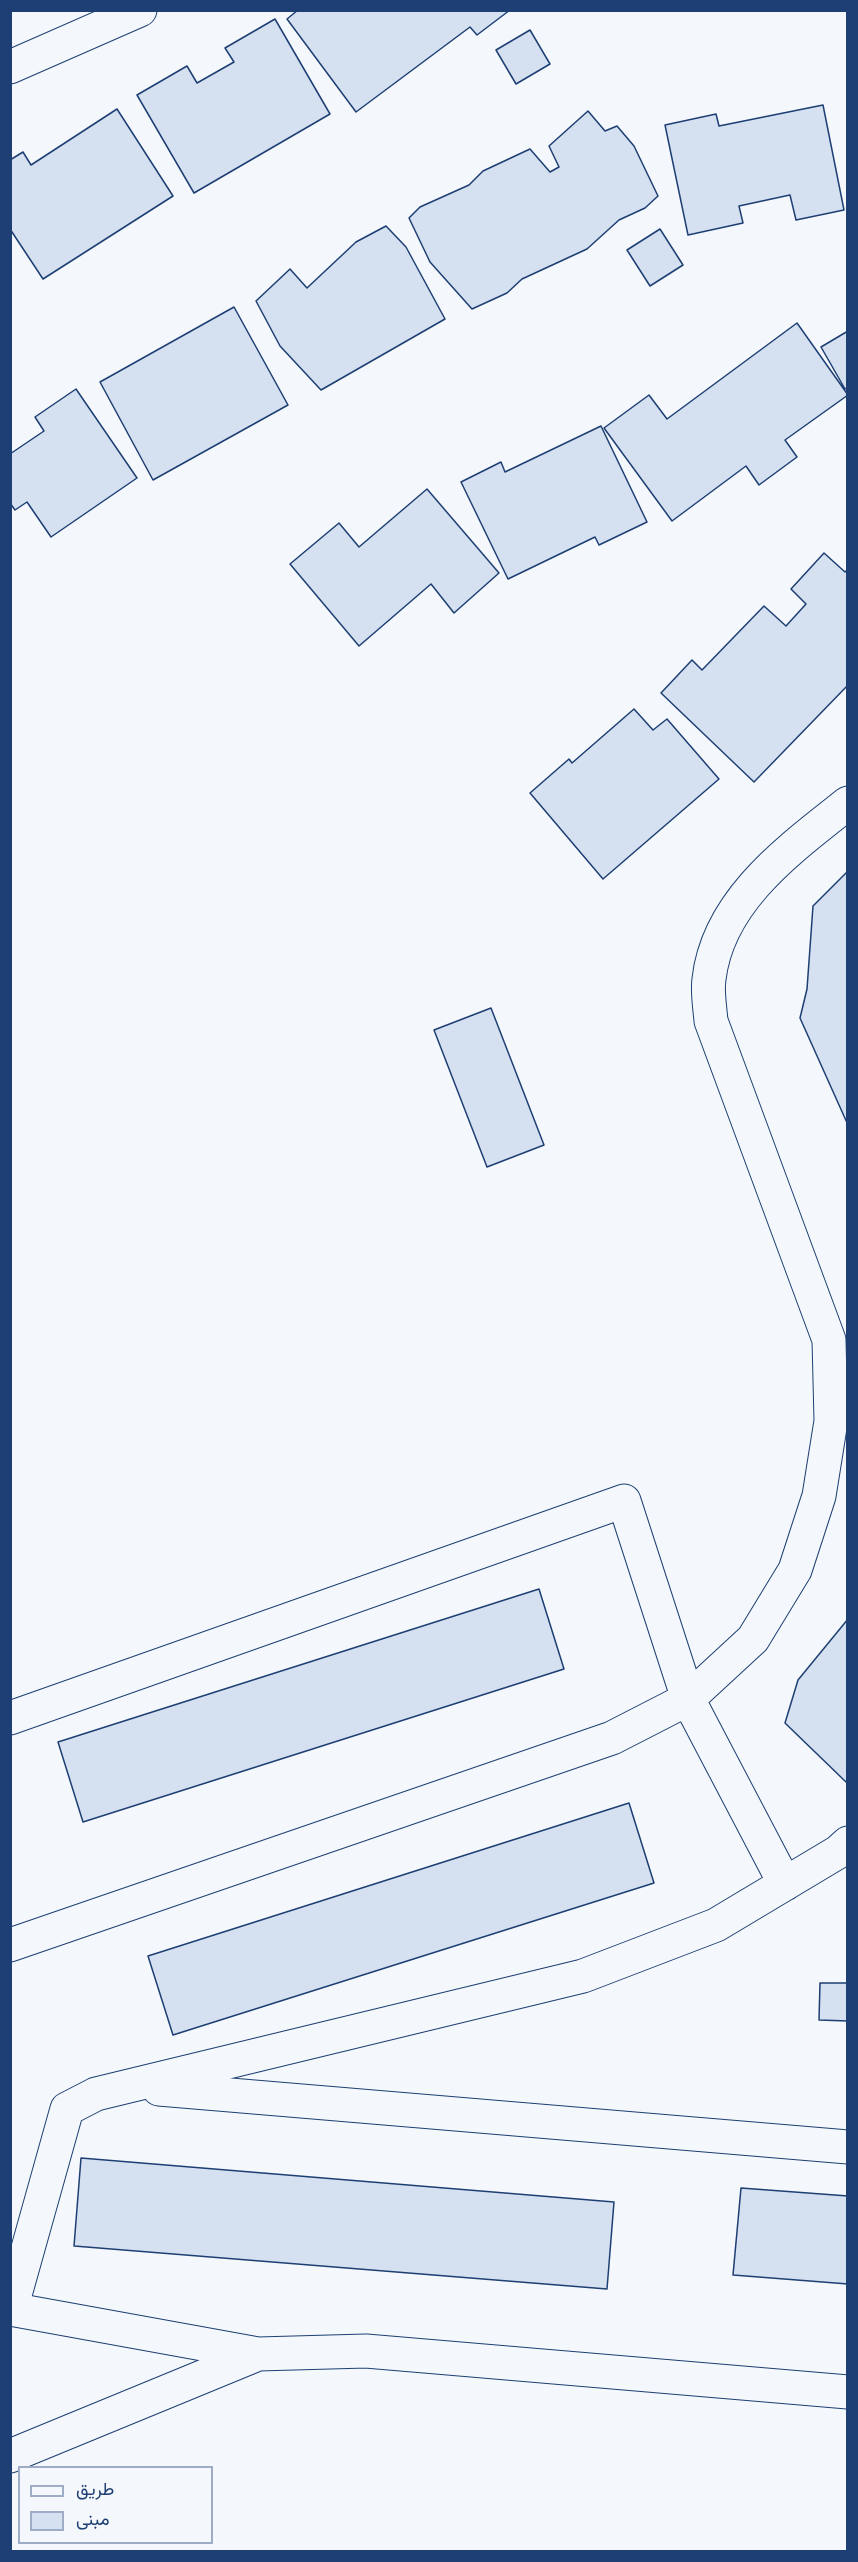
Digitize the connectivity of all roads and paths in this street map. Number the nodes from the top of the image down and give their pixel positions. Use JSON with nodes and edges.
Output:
{"nodes":[{"id":1,"x":140,"y":10,"type":"edge"},
{"id":2,"x":10,"y":67,"type":"edge"},
{"id":3,"x":848,"y":803,"type":"edge"},
{"id":4,"x":688,"y":1699,"type":"junction"},
{"id":5,"x":10,"y":1718,"type":"edge"},
{"id":6,"x":848,"y":1843,"type":"edge"},
{"id":7,"x":785,"y":1884,"type":"junction"},
{"id":8,"x":10,"y":1945,"type":"edge"},
{"id":9,"x":132,"y":2086,"type":"junction"},
{"id":10,"x":848,"y":2147,"type":"edge"},
{"id":11,"x":11,"y":2309,"type":"edge"},
{"id":12,"x":258,"y":2354,"type":"junction"},
{"id":13,"x":848,"y":2392,"type":"edge"},
{"id":14,"x":10,"y":2456,"type":"edge"}],
"edges":[{"from":1,"to":2,"type":"street"},
{"from":3,"to":4,"type":"street"},
{"from":4,"to":5,"type":"street"},
{"from":4,"to":7,"type":"street"},
{"from":4,"to":8,"type":"street"},
{"from":6,"to":7,"type":"street"},
{"from":7,"to":9,"type":"street"},
{"from":9,"to":10,"type":"street"},
{"from":9,"to":11,"type":"street"},
{"from":11,"to":12,"type":"street"},
{"from":12,"to":13,"type":"street"},
{"from":12,"to":14,"type":"street"}]}
